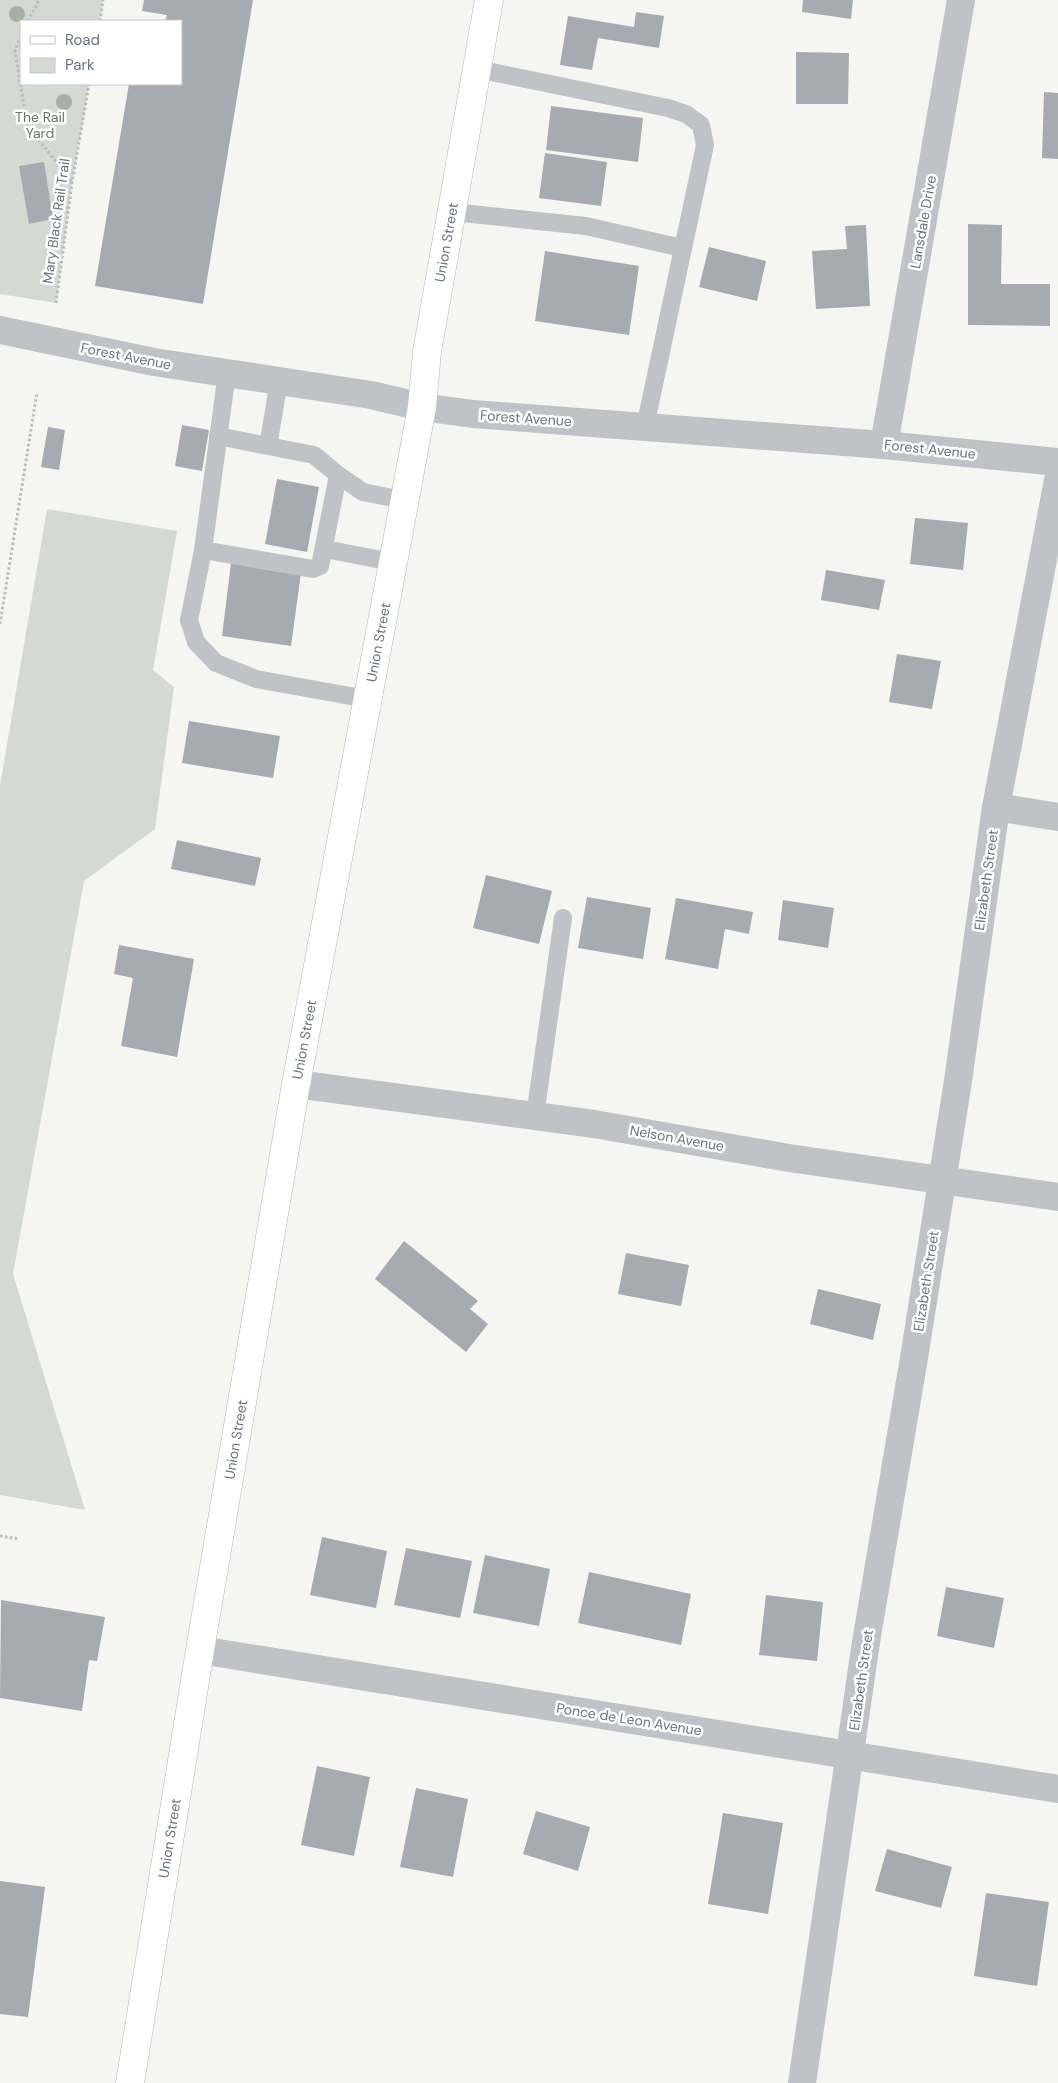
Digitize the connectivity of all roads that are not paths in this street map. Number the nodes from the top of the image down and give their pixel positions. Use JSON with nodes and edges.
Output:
{"nodes":[{"id":1,"x":489,"y":0,"type":"edge"},
{"id":2,"x":961,"y":0,"type":"edge"},
{"id":3,"x":477,"y":70,"type":"junction"},
{"id":4,"x":452,"y":212,"type":"junction"},
{"id":5,"x":682,"y":248,"type":"junction"},
{"id":6,"x":0,"y":330,"type":"edge"},
{"id":7,"x":227,"y":373,"type":"junction"},
{"id":8,"x":279,"y":381,"type":"junction"},
{"id":9,"x":422,"y":407,"type":"junction"},
{"id":10,"x":645,"y":427,"type":"junction"},
{"id":11,"x":218,"y":436,"type":"junction"},
{"id":12,"x":884,"y":445,"type":"junction"},
{"id":13,"x":268,"y":446,"type":"junction"},
{"id":14,"x":1058,"y":462,"type":"edge"},
{"id":15,"x":338,"y":475,"type":"junction"},
{"id":16,"x":1058,"y":480,"type":"edge"},
{"id":17,"x":404,"y":500,"type":"junction"},
{"id":18,"x":324,"y":549,"type":"junction"},
{"id":19,"x":203,"y":550,"type":"junction"},
{"id":20,"x":392,"y":562,"type":"junction"},
{"id":21,"x":367,"y":699,"type":"junction"},
{"id":22,"x":996,"y":807,"type":"junction"},
{"id":23,"x":1058,"y":817,"type":"edge"},
{"id":24,"x":563,"y":918,"type":"dead end"},
{"id":25,"x":296,"y":1084,"type":"junction"},
{"id":26,"x":535,"y":1116,"type":"junction"},
{"id":27,"x":941,"y":1180,"type":"junction"},
{"id":28,"x":1058,"y":1197,"type":"edge"},
{"id":29,"x":200,"y":1650,"type":"junction"},
{"id":30,"x":850,"y":1754,"type":"junction"},
{"id":31,"x":1058,"y":1789,"type":"edge"},
{"id":32,"x":130,"y":2083,"type":"edge"},
{"id":33,"x":802,"y":2083,"type":"edge"}],
"edges":[{"from":1,"to":3,"type":"main road","name":"Union Street"},
{"from":2,"to":12,"type":"street","name":"Lansdale Drive"},
{"from":3,"to":4,"type":"main road","name":"Union Street"},
{"from":3,"to":5,"type":"lane"},
{"from":4,"to":5,"type":"lane"},
{"from":4,"to":9,"type":"main road","name":"Union Street"},
{"from":5,"to":10,"type":"lane"},
{"from":6,"to":7,"type":"street","name":"Forest Avenue"},
{"from":7,"to":8,"type":"street","name":"Forest Avenue"},
{"from":7,"to":11,"type":"lane"},
{"from":8,"to":9,"type":"street","name":"Forest Avenue"},
{"from":8,"to":13,"type":"lane"},
{"from":9,"to":10,"type":"street","name":"Forest Avenue"},
{"from":9,"to":17,"type":"main road","name":"Union Street"},
{"from":10,"to":12,"type":"street","name":"Forest Avenue"},
{"from":11,"to":13,"type":"lane"},
{"from":11,"to":19,"type":"lane"},
{"from":12,"to":14,"type":"street","name":"Forest Avenue"},
{"from":13,"to":15,"type":"lane"},
{"from":15,"to":17,"type":"lane"},
{"from":15,"to":18,"type":"lane"},
{"from":16,"to":22,"type":"street","name":"Elizabeth Street"},
{"from":17,"to":20,"type":"main road","name":"Union Street"},
{"from":18,"to":19,"type":"lane"},
{"from":18,"to":20,"type":"lane"},
{"from":19,"to":21,"type":"lane"},
{"from":20,"to":21,"type":"main road","name":"Union Street"},
{"from":21,"to":25,"type":"main road","name":"Union Street"},
{"from":22,"to":23,"type":"street"},
{"from":22,"to":27,"type":"street","name":"Elizabeth Street"},
{"from":24,"to":26,"type":"lane"},
{"from":25,"to":26,"type":"street","name":"Nelson Avenue"},
{"from":25,"to":29,"type":"main road","name":"Union Street"},
{"from":26,"to":27,"type":"street","name":"Nelson Avenue"},
{"from":27,"to":28,"type":"street","name":"Nelson Avenue"},
{"from":27,"to":30,"type":"street","name":"Elizabeth Street"},
{"from":29,"to":30,"type":"street","name":"Ponce de Leon Avenue"},
{"from":29,"to":32,"type":"main road","name":"Union Street"},
{"from":30,"to":31,"type":"street","name":"Ponce de Leon Avenue"},
{"from":30,"to":33,"type":"street","name":"Elizabeth Street"}]}
